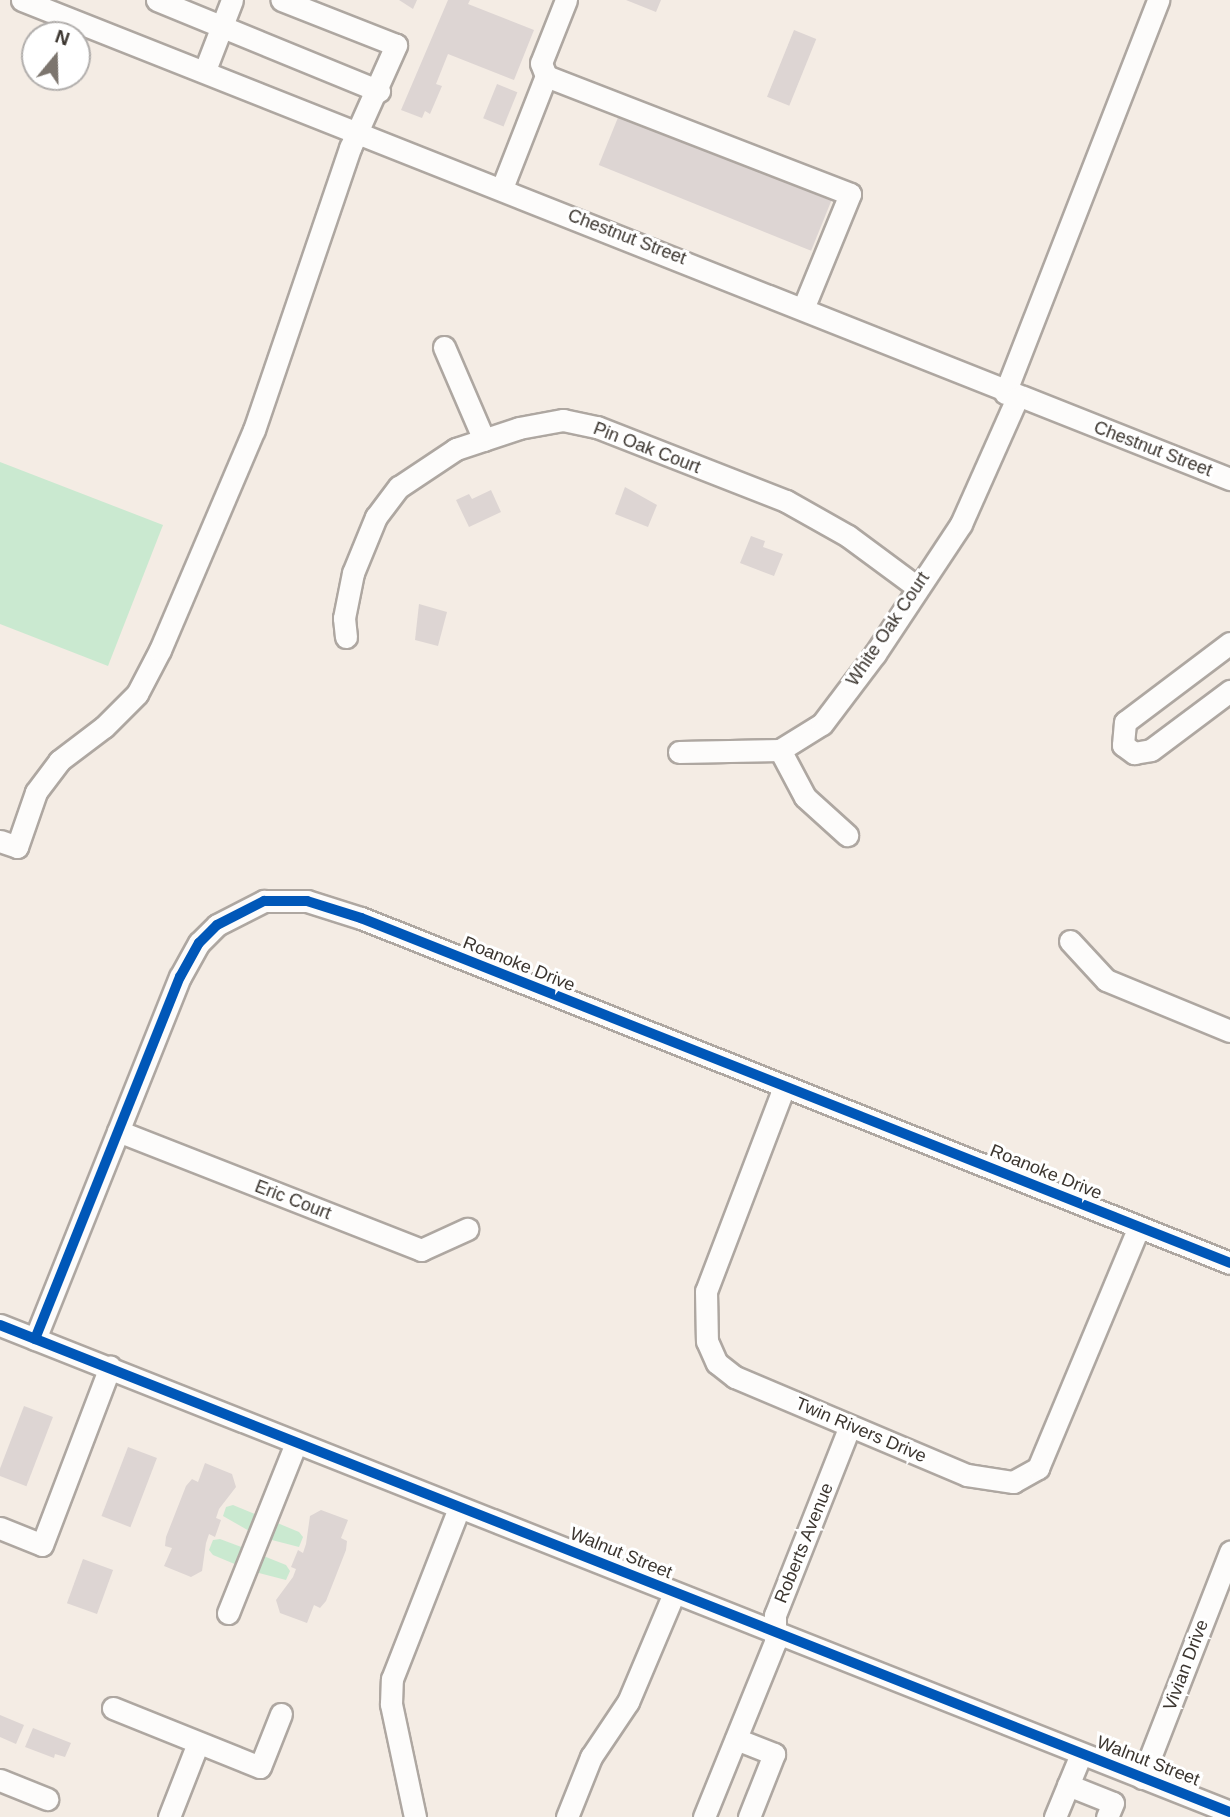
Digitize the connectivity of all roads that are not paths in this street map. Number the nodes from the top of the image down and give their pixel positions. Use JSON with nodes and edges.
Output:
{"nodes":[{"id":1,"x":22,"y":0,"type":"edge"},
{"id":2,"x":157,"y":0,"type":"edge"},
{"id":3,"x":232,"y":0,"type":"edge"},
{"id":4,"x":282,"y":0,"type":"edge"},
{"id":5,"x":566,"y":0,"type":"edge"},
{"id":6,"x":1158,"y":0,"type":"edge"},
{"id":7,"x":62,"y":7,"type":"edge"},
{"id":8,"x":222,"y":26,"type":"junction"},
{"id":9,"x":205,"y":71,"type":"junction"},
{"id":10,"x":547,"y":76,"type":"junction"},
{"id":11,"x":379,"y":91,"type":"junction"},
{"id":12,"x":360,"y":132,"type":"junction"},
{"id":13,"x":502,"y":188,"type":"junction"},
{"id":14,"x":804,"y":306,"type":"junction"},
{"id":15,"x":444,"y":347,"type":"dead end"},
{"id":16,"x":1011,"y":395,"type":"junction"},
{"id":17,"x":484,"y":440,"type":"junction"},
{"id":18,"x":1230,"y":479,"type":"edge"},
{"id":19,"x":916,"y":586,"type":"junction"},
{"id":20,"x":346,"y":636,"type":"dead end"},
{"id":21,"x":1230,"y":643,"type":"edge"},
{"id":22,"x":1230,"y":691,"type":"edge"},
{"id":23,"x":780,"y":750,"type":"junction"},
{"id":24,"x":679,"y":752,"type":"dead end"},
{"id":25,"x":846,"y":835,"type":"dead end"},
{"id":26,"x":0,"y":841,"type":"edge"},
{"id":27,"x":1070,"y":940,"type":"dead end"},
{"id":28,"x":1228,"y":1024,"type":"edge"},
{"id":29,"x":784,"y":1087,"type":"junction"},
{"id":30,"x":118,"y":1131,"type":"junction"},
{"id":31,"x":1139,"y":1227,"type":"junction"},
{"id":32,"x":467,"y":1229,"type":"dead end"},
{"id":33,"x":1230,"y":1263,"type":"edge"},
{"id":34,"x":0,"y":1325,"type":"edge"},
{"id":35,"x":35,"y":1339,"type":"junction"},
{"id":36,"x":110,"y":1367,"type":"junction"},
{"id":37,"x":850,"y":1426,"type":"junction"},
{"id":38,"x":296,"y":1443,"type":"junction"},
{"id":39,"x":459,"y":1508,"type":"junction"},
{"id":40,"x":0,"y":1528,"type":"edge"},
{"id":41,"x":1230,"y":1552,"type":"edge"},
{"id":42,"x":674,"y":1593,"type":"junction"},
{"id":43,"x":228,"y":1613,"type":"dead end"},
{"id":44,"x":775,"y":1633,"type":"junction"},
{"id":45,"x":113,"y":1708,"type":"dead end"},
{"id":46,"x":281,"y":1714,"type":"dead end"},
{"id":47,"x":736,"y":1739,"type":"junction"},
{"id":48,"x":198,"y":1743,"type":"junction"},
{"id":49,"x":1081,"y":1754,"type":"junction"},
{"id":50,"x":1142,"y":1778,"type":"junction"},
{"id":51,"x":0,"y":1780,"type":"edge"},
{"id":52,"x":1068,"y":1785,"type":"junction"},
{"id":53,"x":47,"y":1799,"type":"dead end"},
{"id":54,"x":1230,"y":1812,"type":"edge"},
{"id":55,"x":169,"y":1817,"type":"edge"},
{"id":56,"x":415,"y":1817,"type":"edge"},
{"id":57,"x":568,"y":1817,"type":"edge"},
{"id":58,"x":704,"y":1817,"type":"edge"},
{"id":59,"x":749,"y":1817,"type":"edge"},
{"id":60,"x":1055,"y":1817,"type":"edge"},
{"id":61,"x":1107,"y":1817,"type":"edge"}],
"edges":[{"from":1,"to":7,"type":"street","name":"Chestnut Street"},
{"from":2,"to":8,"type":"street"},
{"from":3,"to":8,"type":"street"},
{"from":4,"to":11,"type":"street"},
{"from":5,"to":10,"type":"street"},
{"from":6,"to":16,"type":"street","name":"White Oak Court"},
{"from":7,"to":9,"type":"street","name":"Chestnut Street"},
{"from":8,"to":9,"type":"street"},
{"from":8,"to":11,"type":"street"},
{"from":9,"to":12,"type":"street","name":"Chestnut Street"},
{"from":10,"to":13,"type":"street"},
{"from":10,"to":14,"type":"street"},
{"from":11,"to":12,"type":"street"},
{"from":12,"to":13,"type":"street","name":"Chestnut Street"},
{"from":12,"to":26,"type":"street"},
{"from":13,"to":14,"type":"street","name":"Chestnut Street"},
{"from":14,"to":16,"type":"street","name":"Chestnut Street"},
{"from":15,"to":17,"type":"street"},
{"from":16,"to":18,"type":"street","name":"Chestnut Street"},
{"from":16,"to":19,"type":"street","name":"White Oak Court"},
{"from":17,"to":19,"type":"street","name":"Pin Oak Court"},
{"from":17,"to":20,"type":"street","name":"Pin Oak Court"},
{"from":19,"to":23,"type":"street","name":"White Oak Court"},
{"from":21,"to":22,"type":"street"},
{"from":23,"to":24,"type":"street"},
{"from":23,"to":25,"type":"street"},
{"from":27,"to":28,"type":"street"},
{"from":29,"to":30,"type":"street","name":"Roanoke Drive"},
{"from":29,"to":31,"type":"street","name":"Roanoke Drive"},
{"from":29,"to":37,"type":"street","name":"Twin Rivers Drive"},
{"from":30,"to":32,"type":"street","name":"Eric Court"},
{"from":30,"to":35,"type":"street","name":"Roanoke Drive"},
{"from":31,"to":33,"type":"street","name":"Roanoke Drive"},
{"from":31,"to":37,"type":"street","name":"Twin Rivers Drive"},
{"from":34,"to":35,"type":"street","name":"Walnut Street"},
{"from":35,"to":36,"type":"street","name":"Walnut Street"},
{"from":36,"to":38,"type":"street","name":"Walnut Street"},
{"from":36,"to":40,"type":"street"},
{"from":37,"to":44,"type":"street","name":"Roberts Avenue"},
{"from":38,"to":39,"type":"street","name":"Walnut Street"},
{"from":38,"to":43,"type":"street"},
{"from":39,"to":42,"type":"street","name":"Walnut Street"},
{"from":39,"to":56,"type":"street"},
{"from":41,"to":50,"type":"street","name":"Vivian Drive"},
{"from":42,"to":44,"type":"street","name":"Walnut Street"},
{"from":42,"to":57,"type":"street"},
{"from":44,"to":47,"type":"street","name":"Roberts Avenue"},
{"from":44,"to":49,"type":"street","name":"Walnut Street"},
{"from":45,"to":48,"type":"street"},
{"from":46,"to":48,"type":"street"},
{"from":47,"to":58,"type":"street","name":"Roberts Avenue"},
{"from":47,"to":59,"type":"street"},
{"from":48,"to":55,"type":"street"},
{"from":49,"to":50,"type":"street","name":"Walnut Street"},
{"from":49,"to":52,"type":"street"},
{"from":50,"to":54,"type":"street","name":"Walnut Street"},
{"from":51,"to":53,"type":"street"},
{"from":52,"to":60,"type":"street"},
{"from":52,"to":61,"type":"street"}]}
